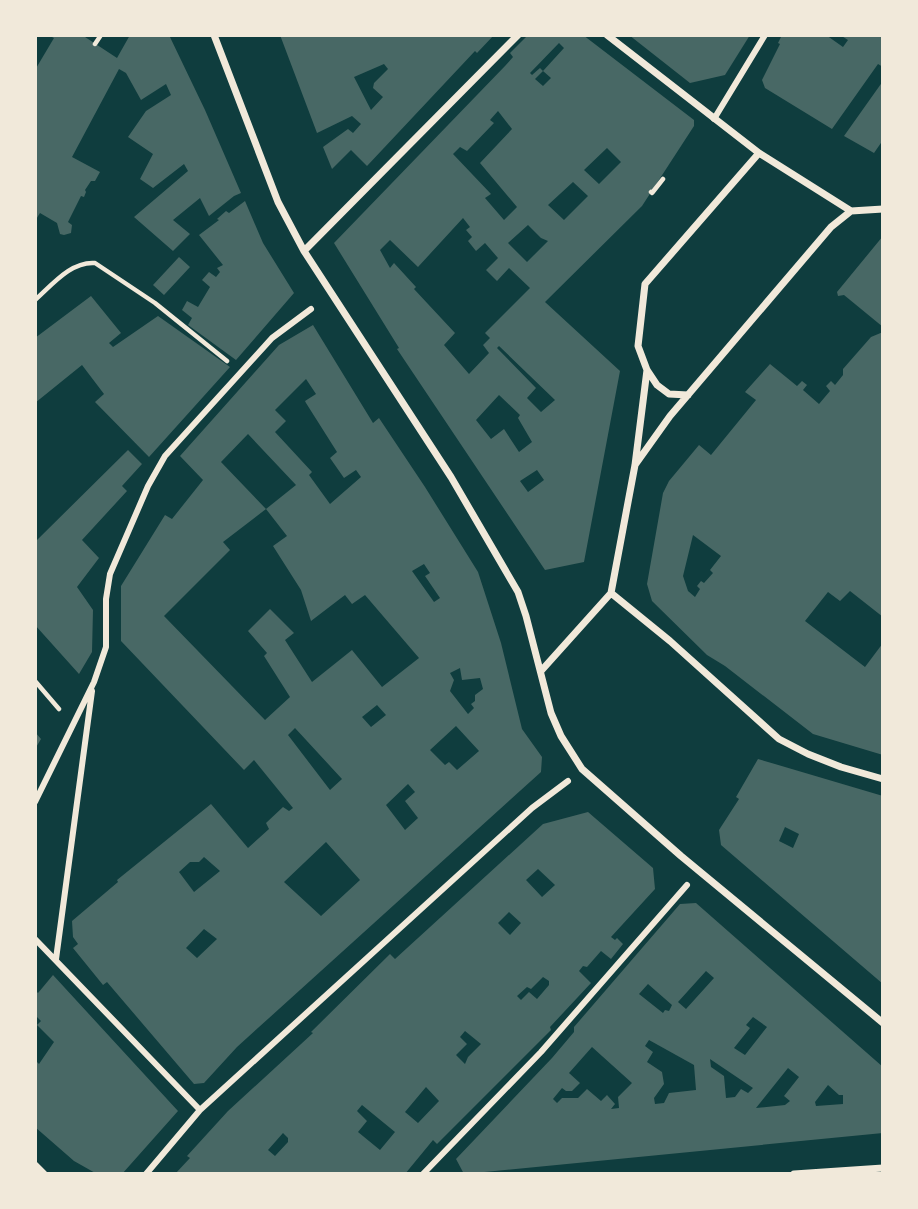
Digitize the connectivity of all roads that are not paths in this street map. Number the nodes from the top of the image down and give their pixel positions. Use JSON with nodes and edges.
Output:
{"nodes":[{"id":1,"x":214,"y":35,"type":"edge"},
{"id":2,"x":517,"y":35,"type":"edge"},
{"id":3,"x":607,"y":35,"type":"edge"},
{"id":4,"x":765,"y":35,"type":"edge"},
{"id":5,"x":714,"y":119,"type":"junction"},
{"id":6,"x":760,"y":153,"type":"junction"},
{"id":7,"x":883,"y":209,"type":"edge"},
{"id":8,"x":851,"y":211,"type":"junction"},
{"id":9,"x":304,"y":251,"type":"junction"},
{"id":10,"x":311,"y":309,"type":"dead end"},
{"id":11,"x":647,"y":370,"type":"junction"},
{"id":12,"x":688,"y":395,"type":"junction"},
{"id":13,"x":635,"y":465,"type":"junction"},
{"id":14,"x":611,"y":593,"type":"junction"},
{"id":15,"x":541,"y":671,"type":"junction"},
{"id":16,"x":94,"y":682,"type":"junction"},
{"id":17,"x":883,"y":779,"type":"edge"},
{"id":18,"x":568,"y":781,"type":"dead end"},
{"id":19,"x":35,"y":802,"type":"edge"},
{"id":20,"x":687,"y":885,"type":"dead end"},
{"id":21,"x":35,"y":939,"type":"edge"},
{"id":22,"x":57,"y":959,"type":"junction"},
{"id":23,"x":883,"y":1023,"type":"edge"},
{"id":24,"x":200,"y":1110,"type":"junction"},
{"id":25,"x":35,"y":1165,"type":"edge"},
{"id":26,"x":883,"y":1168,"type":"edge"},
{"id":27,"x":44,"y":1174,"type":"edge"},
{"id":28,"x":146,"y":1174,"type":"edge"},
{"id":29,"x":423,"y":1174,"type":"edge"},
{"id":30,"x":794,"y":1174,"type":"edge"}],
"edges":[{"from":1,"to":9,"type":"street"},
{"from":2,"to":9,"type":"street"},
{"from":3,"to":5,"type":"street"},
{"from":4,"to":5,"type":"street"},
{"from":5,"to":6,"type":"street"},
{"from":6,"to":8,"type":"street"},
{"from":6,"to":11,"type":"street"},
{"from":7,"to":8,"type":"street"},
{"from":8,"to":12,"type":"street"},
{"from":9,"to":15,"type":"street"},
{"from":10,"to":16,"type":"street"},
{"from":11,"to":12,"type":"street"},
{"from":11,"to":13,"type":"street"},
{"from":12,"to":13,"type":"street"},
{"from":13,"to":14,"type":"street"},
{"from":14,"to":15,"type":"street"},
{"from":14,"to":17,"type":"street"},
{"from":15,"to":23,"type":"street"},
{"from":16,"to":19,"type":"street"},
{"from":16,"to":22,"type":"street"},
{"from":18,"to":24,"type":"street"},
{"from":20,"to":29,"type":"street"},
{"from":21,"to":22,"type":"street"},
{"from":22,"to":24,"type":"street"},
{"from":24,"to":28,"type":"street"},
{"from":25,"to":27,"type":"street"},
{"from":26,"to":30,"type":"street"}]}
